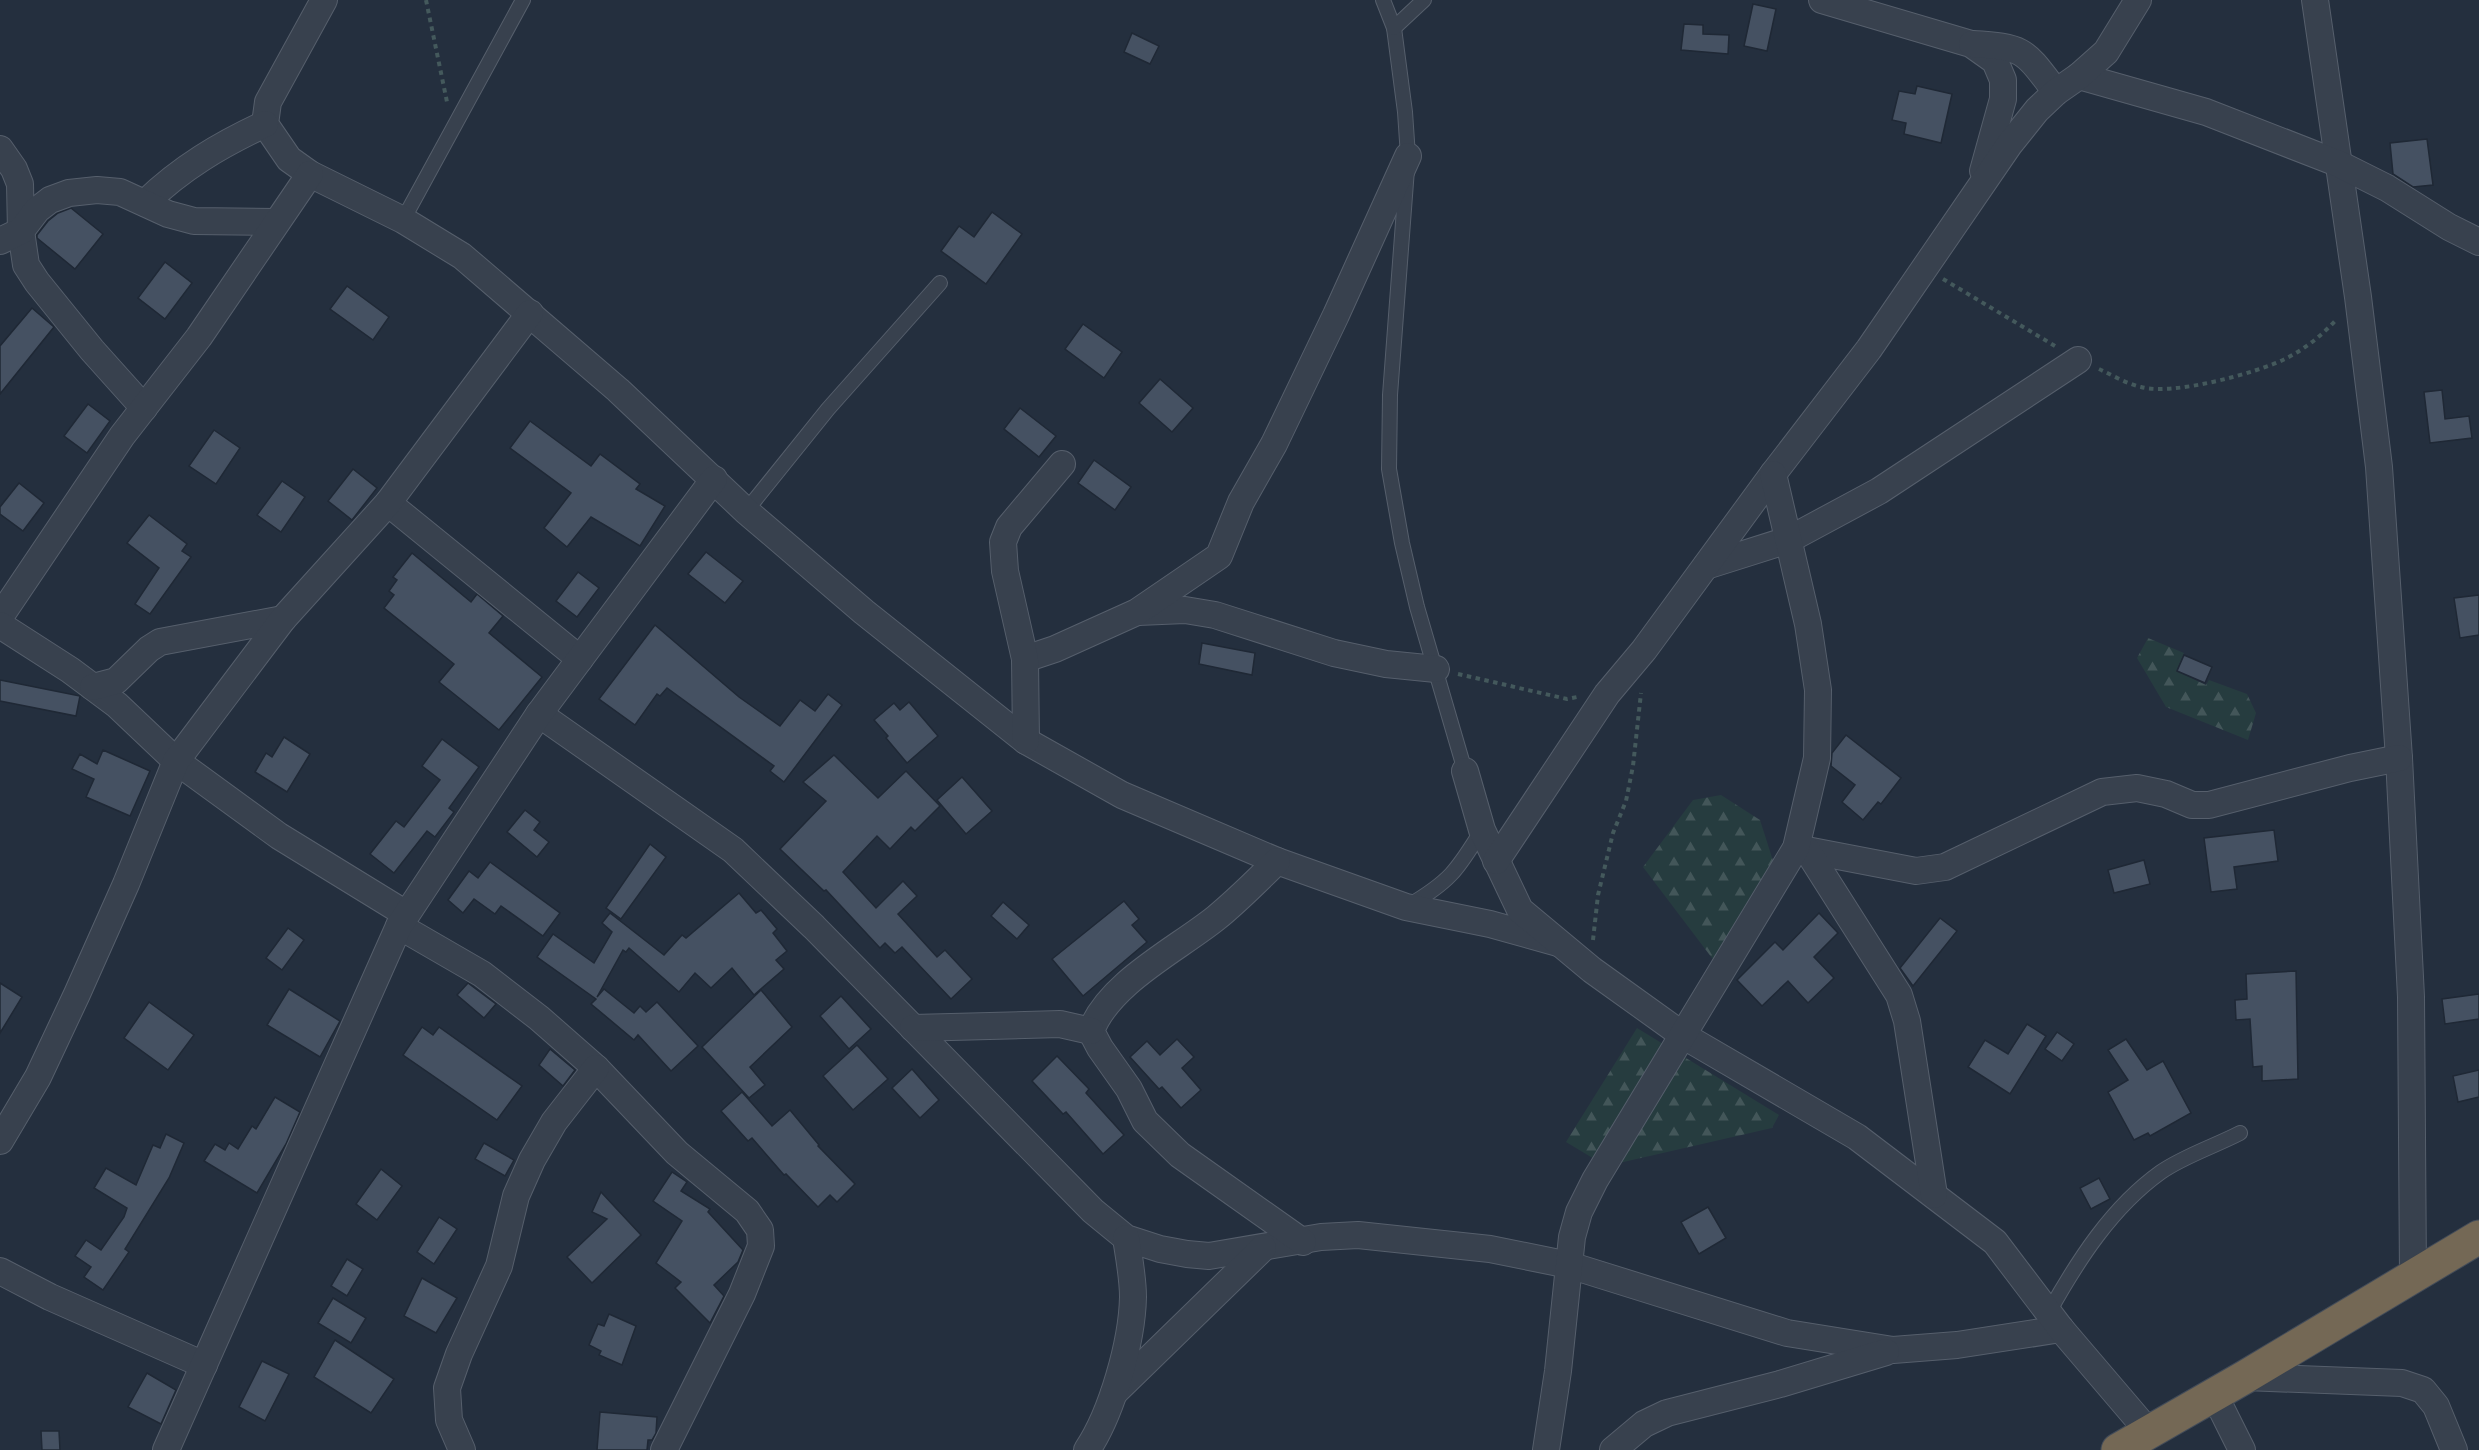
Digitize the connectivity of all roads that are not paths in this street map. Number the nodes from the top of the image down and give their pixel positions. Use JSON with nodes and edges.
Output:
{"nodes":[{"id":1,"x":324,"y":0,"type":"edge"},
{"id":2,"x":523,"y":0,"type":"edge"},
{"id":3,"x":1383,"y":0,"type":"edge"},
{"id":4,"x":1424,"y":0,"type":"edge"},
{"id":5,"x":1822,"y":0,"type":"edge"},
{"id":6,"x":2138,"y":0,"type":"edge"},
{"id":7,"x":2315,"y":0,"type":"edge"},
{"id":8,"x":1394,"y":28,"type":"junction"},
{"id":9,"x":1971,"y":44,"type":"junction"},
{"id":10,"x":2079,"y":76,"type":"junction"},
{"id":11,"x":2056,"y":92,"type":"junction"},
{"id":12,"x":265,"y":124,"type":"junction"},
{"id":13,"x":0,"y":149,"type":"edge"},
{"id":14,"x":1408,"y":156,"type":"junction"},
{"id":15,"x":2337,"y":164,"type":"junction"},
{"id":16,"x":310,"y":174,"type":"junction"},
{"id":17,"x":1977,"y":192,"type":"junction"},
{"id":18,"x":145,"y":202,"type":"junction"},
{"id":19,"x":403,"y":220,"type":"junction"},
{"id":20,"x":276,"y":222,"type":"junction"},
{"id":21,"x":10,"y":236,"type":"edge"},
{"id":22,"x":2479,"y":242,"type":"edge"},
{"id":23,"x":940,"y":283,"type":"dead end"},
{"id":24,"x":530,"y":313,"type":"junction"},
{"id":25,"x":2078,"y":360,"type":"road end"},
{"id":26,"x":144,"y":408,"type":"junction"},
{"id":27,"x":1062,"y":464,"type":"dead end"},
{"id":28,"x":1773,"y":474,"type":"junction"},
{"id":29,"x":714,"y":479,"type":"junction"},
{"id":30,"x":388,"y":503,"type":"junction"},
{"id":31,"x":746,"y":511,"type":"junction"},
{"id":32,"x":1788,"y":540,"type":"junction"},
{"id":33,"x":1706,"y":566,"type":"junction"},
{"id":34,"x":1137,"y":612,"type":"junction"},
{"id":35,"x":0,"y":617,"type":"edge"},
{"id":36,"x":283,"y":620,"type":"junction"},
{"id":37,"x":0,"y":625,"type":"edge"},
{"id":38,"x":580,"y":659,"type":"junction"},
{"id":39,"x":1025,"y":659,"type":"junction"},
{"id":40,"x":1436,"y":669,"type":"junction"},
{"id":41,"x":93,"y":687,"type":"junction"},
{"id":42,"x":540,"y":714,"type":"junction"},
{"id":43,"x":1026,"y":741,"type":"junction"},
{"id":44,"x":2399,"y":758,"type":"junction"},
{"id":45,"x":176,"y":761,"type":"junction"},
{"id":46,"x":1465,"y":771,"type":"joint"},
{"id":47,"x":1482,"y":830,"type":"junction"},
{"id":48,"x":1802,"y":849,"type":"junction"},
{"id":49,"x":1277,"y":861,"type":"junction"},
{"id":50,"x":1496,"y":861,"type":"junction"},
{"id":51,"x":1406,"y":907,"type":"junction"},
{"id":52,"x":402,"y":920,"type":"junction"},
{"id":53,"x":1558,"y":942,"type":"junction"},
{"id":54,"x":913,"y":1028,"type":"junction"},
{"id":55,"x":1091,"y":1031,"type":"junction"},
{"id":56,"x":1684,"y":1036,"type":"junction"},
{"id":57,"x":596,"y":1068,"type":"junction"},
{"id":58,"x":2241,"y":1133,"type":"dead end"},
{"id":59,"x":0,"y":1141,"type":"edge"},
{"id":60,"x":1934,"y":1196,"type":"junction"},
{"id":61,"x":2479,"y":1237,"type":"edge"},
{"id":62,"x":1126,"y":1238,"type":"junction"},
{"id":63,"x":1304,"y":1242,"type":"junction"},
{"id":64,"x":1263,"y":1248,"type":"junction"},
{"id":65,"x":1569,"y":1265,"type":"junction"},
{"id":66,"x":0,"y":1271,"type":"edge"},
{"id":67,"x":2413,"y":1277,"type":"junction"},
{"id":68,"x":2055,"y":1321,"type":"junction"},
{"id":69,"x":1893,"y":1350,"type":"junction"},
{"id":70,"x":204,"y":1365,"type":"junction"},
{"id":71,"x":2245,"y":1377,"type":"junction"},
{"id":72,"x":1113,"y":1393,"type":"junction"},
{"id":73,"x":2214,"y":1395,"type":"junction"},
{"id":74,"x":2148,"y":1431,"type":"junction"},
{"id":75,"x":173,"y":1449,"type":"edge"},
{"id":76,"x":462,"y":1450,"type":"edge"},
{"id":77,"x":664,"y":1450,"type":"edge"},
{"id":78,"x":1087,"y":1450,"type":"edge"},
{"id":79,"x":1546,"y":1450,"type":"edge"},
{"id":80,"x":1612,"y":1450,"type":"edge"},
{"id":81,"x":2118,"y":1450,"type":"edge"},
{"id":82,"x":2242,"y":1450,"type":"edge"},
{"id":83,"x":2454,"y":1450,"type":"edge"}],
"edges":[{"from":1,"to":12,"type":"street"},
{"from":2,"to":19,"type":"lane"},
{"from":3,"to":8,"type":"lane"},
{"from":4,"to":8,"type":"lane"},
{"from":5,"to":9,"type":"street"},
{"from":6,"to":10,"type":"street"},
{"from":7,"to":15,"type":"street"},
{"from":8,"to":14,"type":"lane"},
{"from":9,"to":11,"type":"street"},
{"from":9,"to":17,"type":"street"},
{"from":10,"to":11,"type":"street"},
{"from":10,"to":15,"type":"street"},
{"from":11,"to":17,"type":"street"},
{"from":12,"to":16,"type":"street"},
{"from":12,"to":18,"type":"street"},
{"from":13,"to":21,"type":"street"},
{"from":14,"to":34,"type":"street"},
{"from":14,"to":40,"type":"lane"},
{"from":15,"to":22,"type":"street"},
{"from":15,"to":44,"type":"street"},
{"from":16,"to":19,"type":"street"},
{"from":16,"to":20,"type":"street"},
{"from":17,"to":28,"type":"street"},
{"from":18,"to":20,"type":"street"},
{"from":18,"to":21,"type":"street"},
{"from":19,"to":24,"type":"street"},
{"from":20,"to":26,"type":"street"},
{"from":21,"to":26,"type":"street"},
{"from":23,"to":31,"type":"lane"},
{"from":24,"to":29,"type":"street"},
{"from":24,"to":30,"type":"street"},
{"from":25,"to":32,"type":"street"},
{"from":26,"to":35,"type":"street"},
{"from":27,"to":39,"type":"street"},
{"from":28,"to":32,"type":"street"},
{"from":28,"to":33,"type":"street"},
{"from":29,"to":31,"type":"street"},
{"from":29,"to":38,"type":"street"},
{"from":30,"to":36,"type":"street"},
{"from":30,"to":38,"type":"street"},
{"from":31,"to":43,"type":"street"},
{"from":32,"to":33,"type":"street"},
{"from":32,"to":48,"type":"street"},
{"from":33,"to":50,"type":"street"},
{"from":34,"to":39,"type":"street"},
{"from":34,"to":40,"type":"street"},
{"from":36,"to":41,"type":"street"},
{"from":36,"to":45,"type":"street"},
{"from":37,"to":41,"type":"street"},
{"from":38,"to":42,"type":"street"},
{"from":39,"to":43,"type":"street"},
{"from":40,"to":46,"type":"lane"},
{"from":41,"to":45,"type":"street"},
{"from":42,"to":52,"type":"street"},
{"from":42,"to":54,"type":"street"},
{"from":43,"to":49,"type":"street"},
{"from":44,"to":48,"type":"street"},
{"from":44,"to":67,"type":"street"},
{"from":45,"to":52,"type":"street"},
{"from":45,"to":59,"type":"street"},
{"from":46,"to":47,"type":"street"},
{"from":47,"to":50,"type":"street"},
{"from":47,"to":51,"type":"lane"},
{"from":48,"to":56,"type":"street"},
{"from":48,"to":60,"type":"street"},
{"from":49,"to":51,"type":"street"},
{"from":49,"to":55,"type":"street"},
{"from":50,"to":53,"type":"street"},
{"from":51,"to":53,"type":"street"},
{"from":52,"to":57,"type":"street"},
{"from":52,"to":70,"type":"street"},
{"from":53,"to":56,"type":"street"},
{"from":54,"to":55,"type":"street"},
{"from":54,"to":62,"type":"street"},
{"from":55,"to":63,"type":"street"},
{"from":56,"to":60,"type":"street"},
{"from":56,"to":65,"type":"street"},
{"from":57,"to":76,"type":"street"},
{"from":57,"to":77,"type":"street"},
{"from":58,"to":68,"type":"lane"},
{"from":60,"to":68,"type":"street"},
{"from":61,"to":67,"type":"highway"},
{"from":62,"to":64,"type":"street"},
{"from":62,"to":72,"type":"street"},
{"from":63,"to":64,"type":"street"},
{"from":63,"to":65,"type":"street"},
{"from":64,"to":72,"type":"street"},
{"from":65,"to":69,"type":"street"},
{"from":65,"to":79,"type":"street"},
{"from":66,"to":70,"type":"street"},
{"from":67,"to":71,"type":"highway"},
{"from":68,"to":69,"type":"street"},
{"from":68,"to":74,"type":"street"},
{"from":69,"to":80,"type":"street"},
{"from":70,"to":75,"type":"street"},
{"from":71,"to":73,"type":"highway"},
{"from":71,"to":83,"type":"street"},
{"from":72,"to":78,"type":"street"},
{"from":73,"to":74,"type":"highway"},
{"from":73,"to":82,"type":"street"},
{"from":74,"to":81,"type":"highway"}]}
